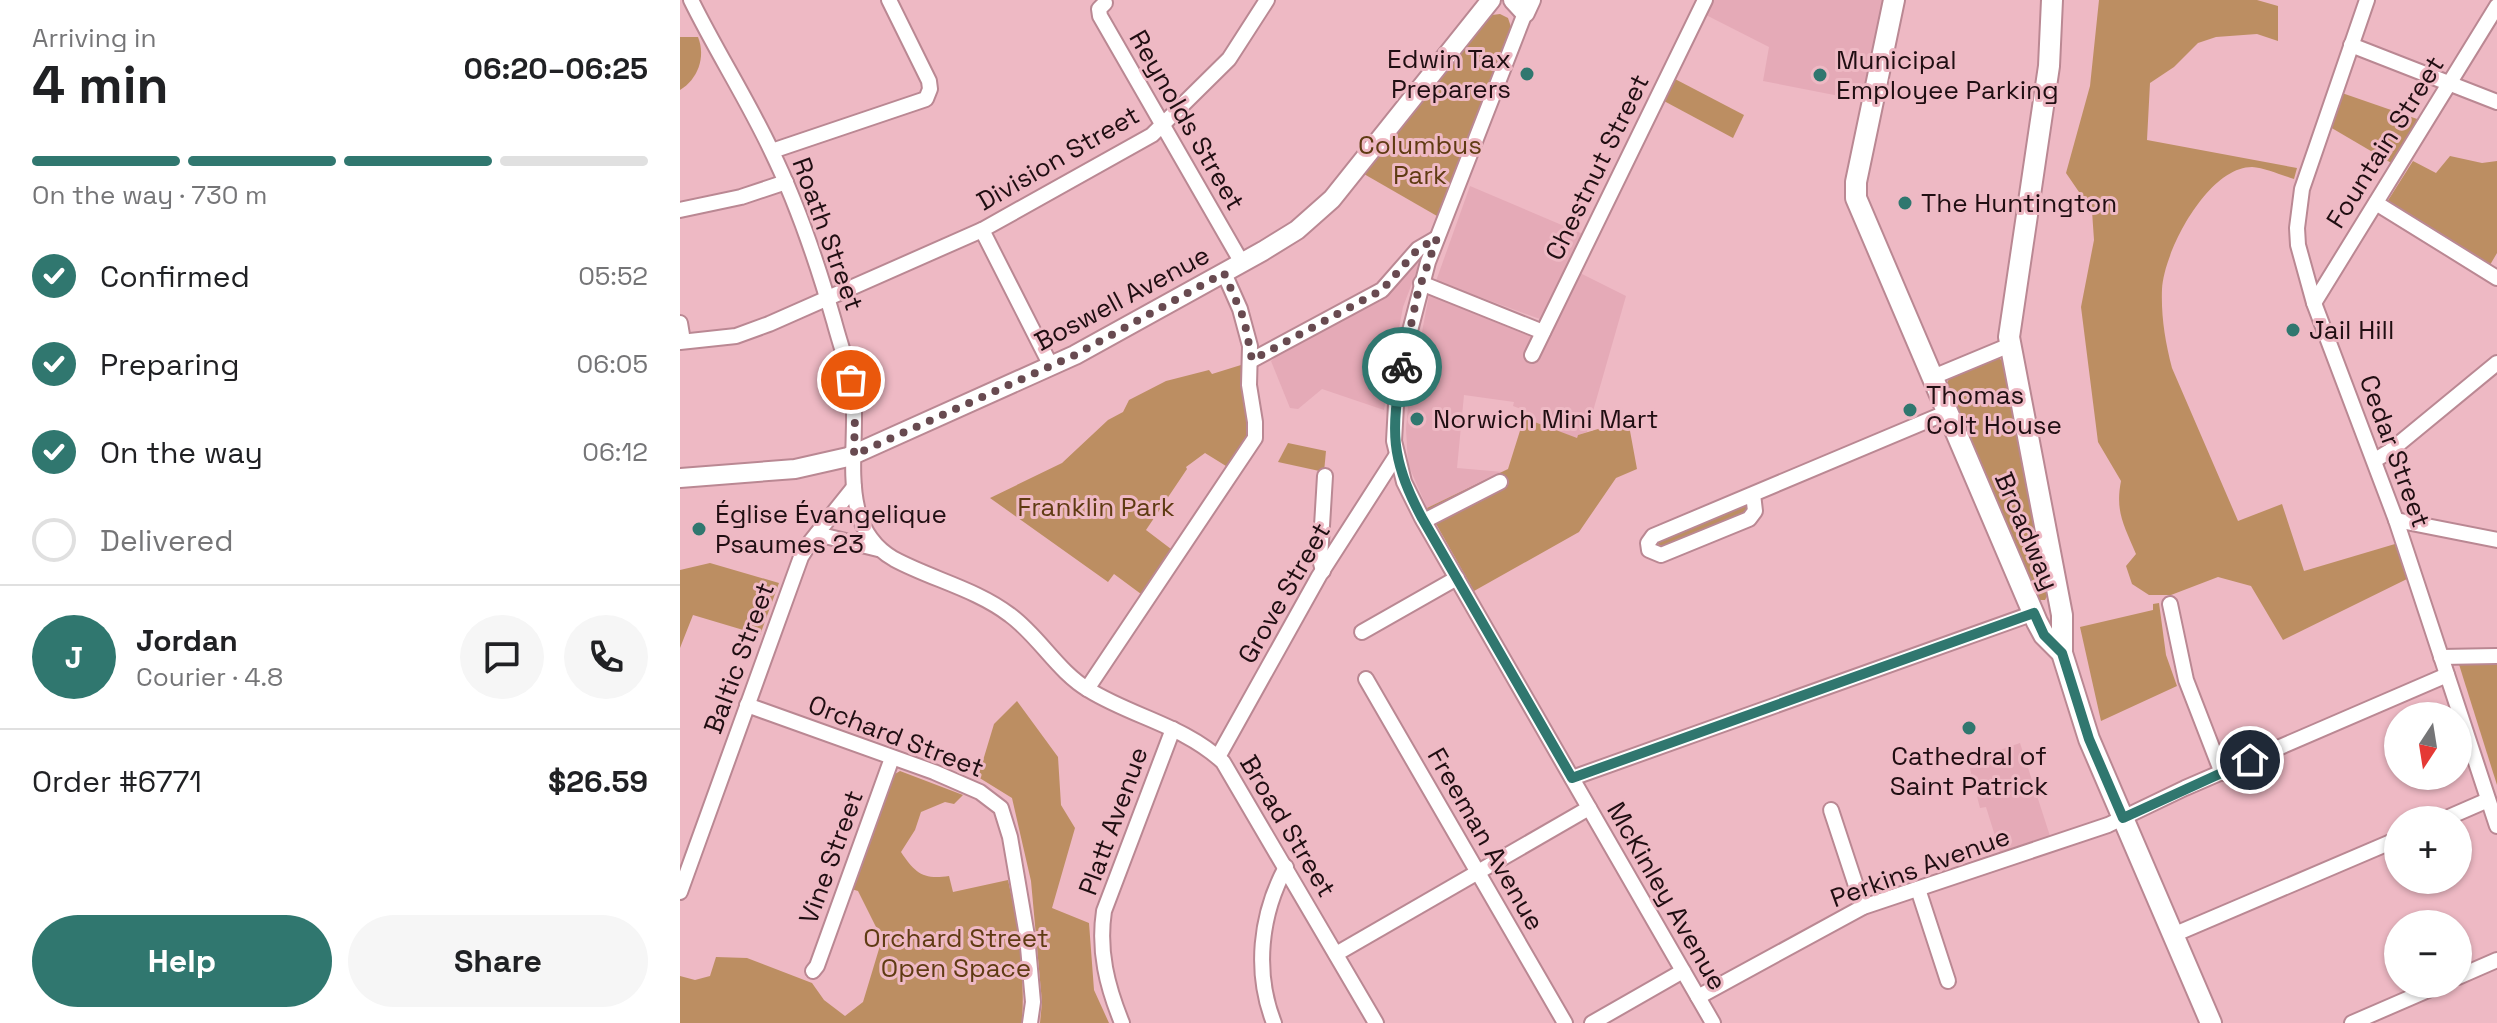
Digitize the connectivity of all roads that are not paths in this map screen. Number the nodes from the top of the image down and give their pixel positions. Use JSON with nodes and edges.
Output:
{"nodes":[{"id":1,"x":691,"y":0,"type":"edge"},
{"id":2,"x":889,"y":0,"type":"edge"},
{"id":3,"x":1267,"y":0,"type":"edge"},
{"id":4,"x":1491,"y":0,"type":"edge"},
{"id":5,"x":1705,"y":0,"type":"edge"},
{"id":6,"x":1894,"y":0,"type":"edge"},
{"id":7,"x":2052,"y":0,"type":"edge"},
{"id":8,"x":2367,"y":0,"type":"edge"},
{"id":9,"x":1105,"y":3,"type":"dead end"},
{"id":10,"x":1523,"y":4,"type":"edge"},
{"id":11,"x":2497,"y":6,"type":"edge"},
{"id":12,"x":2351,"y":45,"type":"junction"},
{"id":13,"x":2450,"y":83,"type":"junction"},
{"id":14,"x":2497,"y":102,"type":"edge"},
{"id":15,"x":1163,"y":125,"type":"junction"},
{"id":16,"x":772,"y":151,"type":"junction"},
{"id":17,"x":786,"y":182,"type":"junction"},
{"id":18,"x":2376,"y":203,"type":"junction"},
{"id":19,"x":680,"y":210,"type":"edge"},
{"id":20,"x":982,"y":230,"type":"junction"},
{"id":21,"x":1437,"y":238,"type":"junction"},
{"id":22,"x":1242,"y":263,"type":"junction"},
{"id":23,"x":1224,"y":273,"type":"junction"},
{"id":24,"x":2497,"y":278,"type":"edge"},
{"id":25,"x":1421,"y":283,"type":"junction"},
{"id":26,"x":828,"y":298,"type":"junction"},
{"id":27,"x":2314,"y":303,"type":"junction"},
{"id":28,"x":680,"y":323,"type":"edge"},
{"id":29,"x":1543,"y":332,"type":"junction"},
{"id":30,"x":682,"y":342,"type":"edge"},
{"id":31,"x":2010,"y":345,"type":"junction"},
{"id":32,"x":1532,"y":355,"type":"dead end"},
{"id":33,"x":1252,"y":360,"type":"junction"},
{"id":34,"x":2497,"y":363,"type":"edge"},
{"id":35,"x":1051,"y":366,"type":"junction"},
{"id":36,"x":1933,"y":377,"type":"junction"},
{"id":37,"x":1948,"y":412,"type":"junction"},
{"id":38,"x":854,"y":455,"type":"junction"},
{"id":39,"x":1396,"y":456,"type":"junction"},
{"id":40,"x":2375,"y":460,"type":"junction"},
{"id":41,"x":1325,"y":476,"type":"dead end"},
{"id":42,"x":680,"y":478,"type":"edge"},
{"id":43,"x":1500,"y":482,"type":"dead end"},
{"id":44,"x":854,"y":487,"type":"junction"},
{"id":45,"x":1753,"y":494,"type":"junction"},
{"id":46,"x":2396,"y":520,"type":"junction"},
{"id":47,"x":1424,"y":521,"type":"junction"},
{"id":48,"x":817,"y":534,"type":"junction"},
{"id":49,"x":2497,"y":540,"type":"edge"},
{"id":50,"x":878,"y":549,"type":"junction"},
{"id":51,"x":1323,"y":571,"type":"junction"},
{"id":52,"x":1457,"y":578,"type":"junction"},
{"id":53,"x":2170,"y":604,"type":"dead end"},
{"id":54,"x":2034,"y":613,"type":"junction"},
{"id":55,"x":1362,"y":632,"type":"dead end"},
{"id":56,"x":2062,"y":653,"type":"junction"},
{"id":57,"x":2497,"y":656,"type":"edge"},
{"id":58,"x":2441,"y":657,"type":"junction"},
{"id":59,"x":2447,"y":675,"type":"junction"},
{"id":60,"x":1366,"y":679,"type":"dead end"},
{"id":61,"x":1087,"y":689,"type":"junction"},
{"id":62,"x":747,"y":705,"type":"junction"},
{"id":63,"x":1173,"y":729,"type":"junction"},
{"id":64,"x":1218,"y":757,"type":"junction"},
{"id":65,"x":892,"y":758,"type":"junction"},
{"id":66,"x":2222,"y":773,"type":"junction"},
{"id":67,"x":1572,"y":778,"type":"junction"},
{"id":68,"x":2488,"y":800,"type":"junction"},
{"id":69,"x":2472,"y":807,"type":"edge"},
{"id":70,"x":1589,"y":808,"type":"junction"},
{"id":71,"x":1831,"y":810,"type":"dead end"},
{"id":72,"x":2123,"y":818,"type":"junction"},
{"id":73,"x":2497,"y":826,"type":"edge"},
{"id":74,"x":2384,"y":845,"type":"edge"},
{"id":75,"x":686,"y":857,"type":"edge"},
{"id":76,"x":1286,"y":867,"type":"junction"},
{"id":77,"x":1478,"y":873,"type":"junction"},
{"id":78,"x":1918,"y":889,"type":"junction"},
{"id":79,"x":680,"y":892,"type":"edge"},
{"id":80,"x":1863,"y":907,"type":"junction"},
{"id":81,"x":2173,"y":935,"type":"junction"},
{"id":82,"x":1336,"y":954,"type":"junction"},
{"id":83,"x":2497,"y":960,"type":"edge"},
{"id":84,"x":813,"y":971,"type":"dead end"},
{"id":85,"x":1683,"y":971,"type":"junction"},
{"id":86,"x":2472,"y":971,"type":"edge"},
{"id":87,"x":1948,"y":981,"type":"dead end"},
{"id":88,"x":1698,"y":997,"type":"junction"},
{"id":89,"x":2410,"y":998,"type":"edge"},
{"id":90,"x":1030,"y":1023,"type":"edge"},
{"id":91,"x":1122,"y":1023,"type":"edge"},
{"id":92,"x":1274,"y":1023,"type":"edge"},
{"id":93,"x":1376,"y":1023,"type":"edge"},
{"id":94,"x":1565,"y":1023,"type":"edge"},
{"id":95,"x":1592,"y":1023,"type":"edge"},
{"id":96,"x":1713,"y":1023,"type":"edge"},
{"id":97,"x":2211,"y":1023,"type":"edge"},
{"id":98,"x":2352,"y":1023,"type":"edge"}],
"edges":[{"from":1,"to":16,"type":"street","name":"Roath Street"},
{"from":2,"to":16,"type":"street"},
{"from":3,"to":15,"type":"street","name":"Division Street"},
{"from":4,"to":22,"type":"street","name":"Boswell Avenue"},
{"from":5,"to":29,"type":"street","name":"Chestnut Street"},
{"from":6,"to":36,"type":"main road","name":"Broadway"},
{"from":7,"to":31,"type":"main road"},
{"from":8,"to":12,"type":"street","name":"Cedar Street"},
{"from":9,"to":15,"type":"street","name":"Reynolds Street"},
{"from":10,"to":21,"type":"street"},
{"from":11,"to":13,"type":"street","name":"Fountain Street"},
{"from":12,"to":13,"type":"street"},
{"from":12,"to":27,"type":"street","name":"Cedar Street"},
{"from":13,"to":14,"type":"street"},
{"from":13,"to":18,"type":"street","name":"Fountain Street"},
{"from":15,"to":20,"type":"street","name":"Division Street"},
{"from":15,"to":22,"type":"street","name":"Reynolds Street"},
{"from":16,"to":17,"type":"street","name":"Roath Street"},
{"from":17,"to":19,"type":"street"},
{"from":17,"to":26,"type":"street","name":"Roath Street"},
{"from":18,"to":24,"type":"street"},
{"from":18,"to":27,"type":"street","name":"Fountain Street"},
{"from":20,"to":26,"type":"street","name":"Division Street"},
{"from":20,"to":35,"type":"street"},
{"from":21,"to":25,"type":"street"},
{"from":21,"to":33,"type":"street"},
{"from":22,"to":23,"type":"street","name":"Boswell Avenue"},
{"from":23,"to":33,"type":"street"},
{"from":23,"to":35,"type":"street","name":"Boswell Avenue"},
{"from":25,"to":29,"type":"street"},
{"from":25,"to":39,"type":"street"},
{"from":26,"to":30,"type":"street","name":"Division Street"},
{"from":26,"to":38,"type":"street","name":"Roath Street"},
{"from":27,"to":40,"type":"street","name":"Cedar Street"},
{"from":28,"to":30,"type":"street"},
{"from":29,"to":32,"type":"street","name":"Chestnut Street"},
{"from":31,"to":36,"type":"street"},
{"from":31,"to":56,"type":"main road"},
{"from":33,"to":61,"type":"street"},
{"from":34,"to":40,"type":"street"},
{"from":35,"to":38,"type":"street","name":"Boswell Avenue"},
{"from":36,"to":37,"type":"main road","name":"Broadway"},
{"from":37,"to":45,"type":"street"},
{"from":37,"to":54,"type":"main road","name":"Broadway"},
{"from":38,"to":42,"type":"street","name":"Boswell Avenue"},
{"from":38,"to":44,"type":"street"},
{"from":39,"to":47,"type":"street","name":"McKinley Avenue"},
{"from":39,"to":51,"type":"street","name":"Grove Street"},
{"from":40,"to":46,"type":"street","name":"Cedar Street"},
{"from":41,"to":51,"type":"street"},
{"from":43,"to":47,"type":"street"},
{"from":44,"to":48,"type":"street","name":"Baltic Street"},
{"from":44,"to":50,"type":"street"},
{"from":45,"to":45,"type":"street"},
{"from":46,"to":49,"type":"street"},
{"from":46,"to":58,"type":"street","name":"Cedar Street"},
{"from":47,"to":52,"type":"street","name":"McKinley Avenue"},
{"from":48,"to":50,"type":"street"},
{"from":48,"to":62,"type":"street","name":"Baltic Street"},
{"from":50,"to":61,"type":"street","name":"Broad Street"},
{"from":51,"to":64,"type":"street","name":"Grove Street"},
{"from":52,"to":55,"type":"street"},
{"from":52,"to":67,"type":"street","name":"McKinley Avenue"},
{"from":53,"to":66,"type":"street"},
{"from":54,"to":56,"type":"main road","name":"Broadway"},
{"from":54,"to":67,"type":"street"},
{"from":56,"to":72,"type":"main road","name":"Broadway"},
{"from":57,"to":58,"type":"street"},
{"from":58,"to":59,"type":"street","name":"Cedar Street"},
{"from":59,"to":66,"type":"street","name":"Perkins Avenue"},
{"from":59,"to":68,"type":"street","name":"Cedar Street"},
{"from":60,"to":77,"type":"street","name":"Freeman Avenue"},
{"from":61,"to":63,"type":"street","name":"Broad Street"},
{"from":62,"to":65,"type":"street","name":"Orchard Street"},
{"from":62,"to":75,"type":"street","name":"Baltic Street"},
{"from":63,"to":64,"type":"street","name":"Broad Street"},
{"from":63,"to":91,"type":"street","name":"Platt Avenue"},
{"from":64,"to":76,"type":"street","name":"Broad Street"},
{"from":65,"to":84,"type":"street","name":"Vine Street"},
{"from":65,"to":90,"type":"street","name":"Orchard Street"},
{"from":66,"to":72,"type":"street","name":"Perkins Avenue"},
{"from":67,"to":70,"type":"street","name":"McKinley Avenue"},
{"from":68,"to":69,"type":"street"},
{"from":68,"to":73,"type":"street","name":"Cedar Street"},
{"from":70,"to":77,"type":"street"},
{"from":70,"to":85,"type":"street","name":"McKinley Avenue"},
{"from":71,"to":80,"type":"street"},
{"from":72,"to":78,"type":"street","name":"Perkins Avenue"},
{"from":72,"to":81,"type":"main road","name":"Broadway"},
{"from":74,"to":81,"type":"street"},
{"from":75,"to":79,"type":"street","name":"Baltic Street"},
{"from":76,"to":82,"type":"street","name":"Broad Street"},
{"from":76,"to":92,"type":"street"},
{"from":77,"to":82,"type":"street"},
{"from":77,"to":94,"type":"street","name":"Freeman Avenue"},
{"from":78,"to":80,"type":"street","name":"Perkins Avenue"},
{"from":78,"to":87,"type":"street"},
{"from":80,"to":88,"type":"street","name":"Perkins Avenue"},
{"from":81,"to":97,"type":"main road","name":"Broadway"},
{"from":82,"to":93,"type":"street","name":"Broad Street"},
{"from":83,"to":86,"type":"street"},
{"from":85,"to":88,"type":"street","name":"McKinley Avenue"},
{"from":85,"to":95,"type":"street"},
{"from":88,"to":96,"type":"street","name":"McKinley Avenue"},
{"from":89,"to":98,"type":"street"}]}
